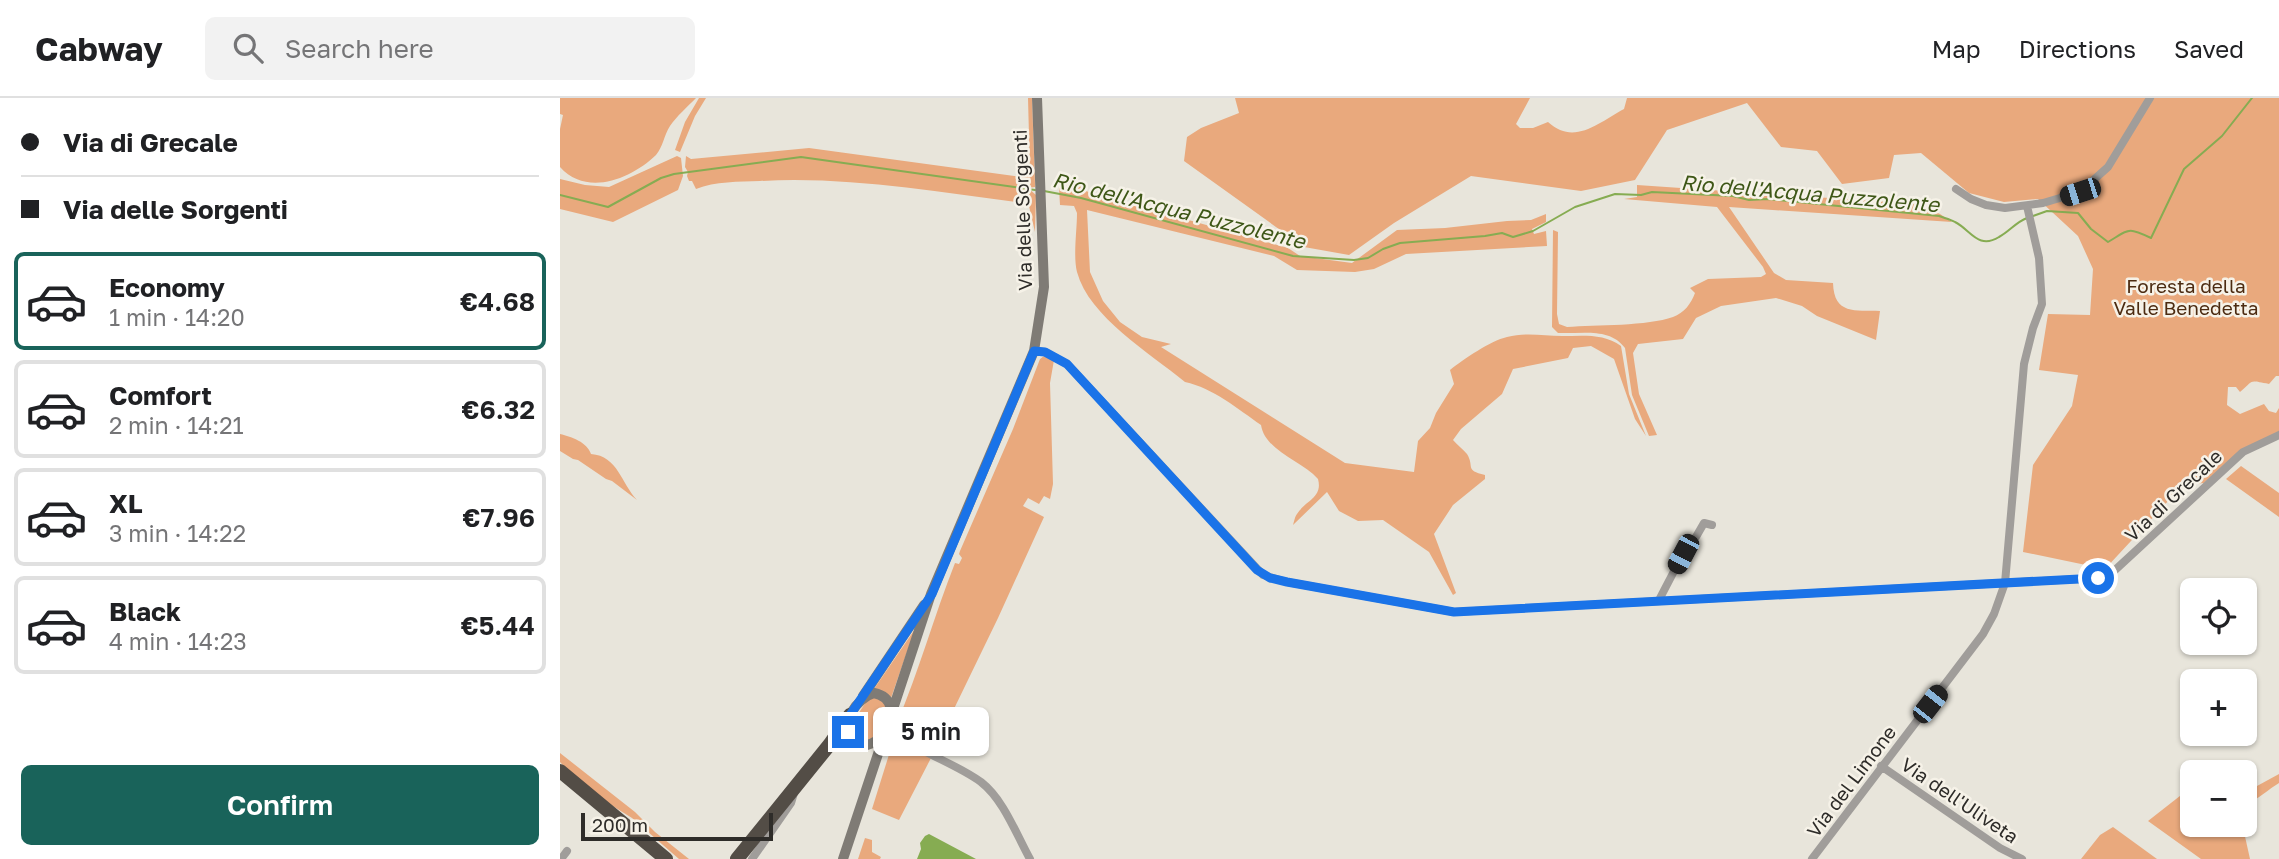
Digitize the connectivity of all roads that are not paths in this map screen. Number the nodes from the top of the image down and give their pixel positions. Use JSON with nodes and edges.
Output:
{"nodes":[{"id":1,"x":1037,"y":98,"type":"edge"},
{"id":2,"x":2150,"y":98,"type":"edge"},
{"id":3,"x":1956,"y":189,"type":"dead end"},
{"id":4,"x":2027,"y":206,"type":"junction"},
{"id":5,"x":1034,"y":351,"type":"junction"},
{"id":6,"x":2279,"y":435,"type":"edge"},
{"id":7,"x":1712,"y":525,"type":"dead end"},
{"id":8,"x":2005,"y":583,"type":"junction"},
{"id":9,"x":932,"y":594,"type":"junction"},
{"id":10,"x":1659,"y":600,"type":"junction"},
{"id":11,"x":860,"y":700,"type":"junction"},
{"id":12,"x":850,"y":715,"type":"junction"},
{"id":13,"x":889,"y":722,"type":"junction"},
{"id":14,"x":901,"y":737,"type":"junction"},
{"id":15,"x":856,"y":742,"type":"junction"},
{"id":16,"x":830,"y":744,"type":"junction"},
{"id":17,"x":881,"y":744,"type":"junction"},
{"id":18,"x":1881,"y":766,"type":"junction"},
{"id":19,"x":560,"y":771,"type":"edge"},
{"id":20,"x":872,"y":771,"type":"junction"},
{"id":21,"x":560,"y":780,"type":"edge"},
{"id":22,"x":794,"y":790,"type":"junction"},
{"id":23,"x":567,"y":851,"type":"dead end"},
{"id":24,"x":561,"y":859,"type":"edge"},
{"id":25,"x":655,"y":859,"type":"edge"},
{"id":26,"x":666,"y":859,"type":"edge"},
{"id":27,"x":737,"y":859,"type":"edge"},
{"id":28,"x":752,"y":859,"type":"edge"},
{"id":29,"x":843,"y":859,"type":"edge"},
{"id":30,"x":1030,"y":859,"type":"edge"},
{"id":31,"x":1812,"y":859,"type":"edge"},
{"id":32,"x":2022,"y":859,"type":"edge"}],
"edges":[{"from":1,"to":5,"type":"main road","name":"Via delle Sorgenti"},
{"from":2,"to":4,"type":"street"},
{"from":3,"to":4,"type":"street"},
{"from":4,"to":8,"type":"street","name":"Via del Limone"},
{"from":5,"to":9,"type":"main road","name":"Via delle Sorgenti"},
{"from":5,"to":10,"type":"street","name":"Via di Grecale"},
{"from":6,"to":8,"type":"street","name":"Via di Grecale"},
{"from":7,"to":10,"type":"street"},
{"from":8,"to":10,"type":"street","name":"Via di Grecale"},
{"from":8,"to":18,"type":"street","name":"Via del Limone"},
{"from":9,"to":11,"type":"main road","name":"Via delle Sorgenti"},
{"from":9,"to":13,"type":"main road","name":"Via delle Sorgenti"},
{"from":11,"to":12,"type":"main road","name":"Via delle Sorgenti"},
{"from":11,"to":13,"type":"main road"},
{"from":12,"to":15,"type":"main road"},
{"from":12,"to":16,"type":"highway"},
{"from":13,"to":14,"type":"street"},
{"from":13,"to":15,"type":"main road"},
{"from":13,"to":17,"type":"main road","name":"Via delle Sorgenti"},
{"from":14,"to":17,"type":"street"},
{"from":14,"to":30,"type":"street"},
{"from":15,"to":16,"type":"highway"},
{"from":15,"to":20,"type":"main road"},
{"from":16,"to":22,"type":"highway"},
{"from":17,"to":20,"type":"main road","name":"Via delle Sorgenti"},
{"from":18,"to":31,"type":"street","name":"Via del Limone"},
{"from":18,"to":32,"type":"street","name":"Via dell'Uliveta"},
{"from":19,"to":26,"type":"highway"},
{"from":20,"to":29,"type":"main road","name":"Via delle Sorgenti"},
{"from":21,"to":25,"type":"highway"},
{"from":22,"to":27,"type":"highway"},
{"from":22,"to":28,"type":"street"},
{"from":23,"to":24,"type":"street"}]}
